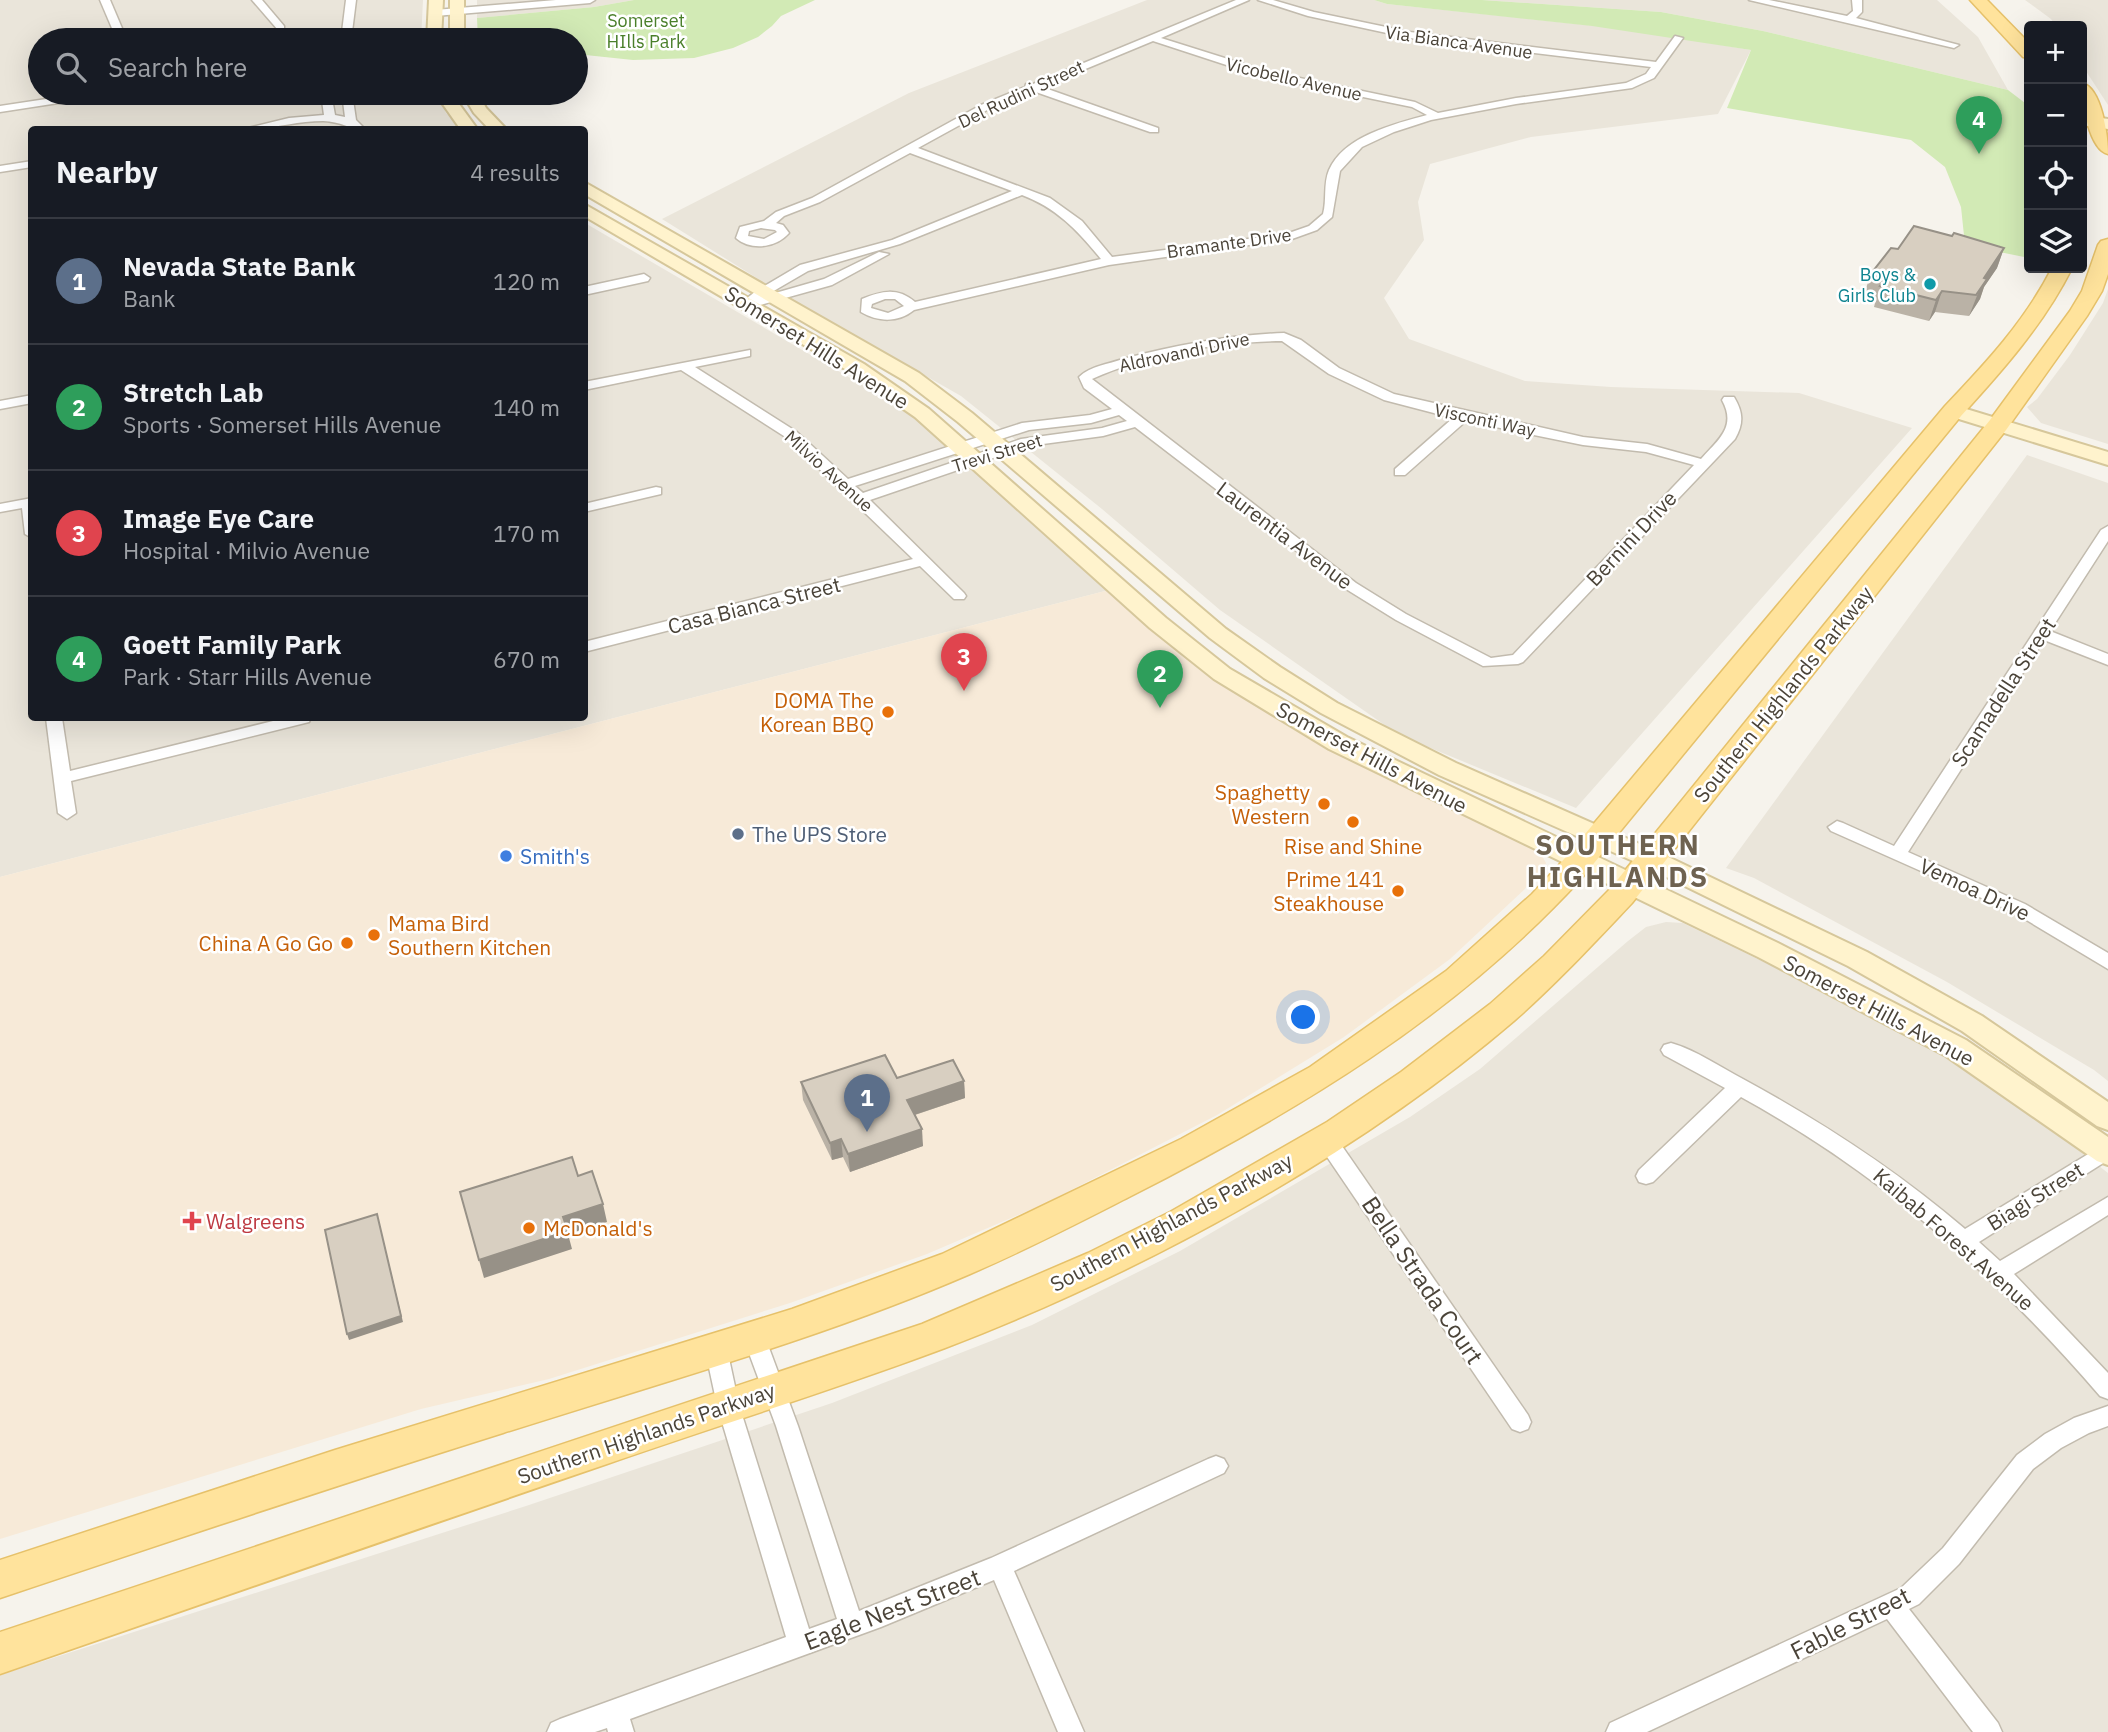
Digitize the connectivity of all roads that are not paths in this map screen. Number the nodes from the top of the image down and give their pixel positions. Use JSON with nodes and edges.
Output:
{"nodes":[{"id":1,"x":104,"y":0,"type":"edge"},
{"id":2,"x":257,"y":0,"type":"edge"},
{"id":3,"x":351,"y":0,"type":"edge"},
{"id":4,"x":590,"y":0,"type":"edge"},
{"id":5,"x":1244,"y":0,"type":"edge"},
{"id":6,"x":1263,"y":0,"type":"edge"},
{"id":7,"x":1754,"y":0,"type":"edge"},
{"id":8,"x":1857,"y":0,"type":"edge"},
{"id":9,"x":1979,"y":0,"type":"edge"},
{"id":10,"x":436,"y":6,"type":"edge"},
{"id":11,"x":457,"y":6,"type":"edge"},
{"id":12,"x":1849,"y":19,"type":"junction"},
{"id":13,"x":281,"y":27,"type":"dead end"},
{"id":14,"x":117,"y":28,"type":"edge"},
{"id":15,"x":348,"y":28,"type":"edge"},
{"id":16,"x":435,"y":28,"type":"edge"},
{"id":17,"x":457,"y":28,"type":"edge"},
{"id":18,"x":1153,"y":38,"type":"junction"},
{"id":19,"x":1678,"y":38,"type":"dead end"},
{"id":20,"x":1954,"y":46,"type":"dead end"},
{"id":21,"x":2024,"y":47,"type":"edge"},
{"id":22,"x":1658,"y":65,"type":"junction"},
{"id":23,"x":1030,"y":86,"type":"junction"},
{"id":24,"x":2087,"y":100,"type":"edge"},
{"id":25,"x":28,"y":105,"type":"edge"},
{"id":26,"x":333,"y":105,"type":"edge"},
{"id":27,"x":344,"y":105,"type":"edge"},
{"id":28,"x":449,"y":105,"type":"edge"},
{"id":29,"x":477,"y":105,"type":"edge"},
{"id":30,"x":0,"y":109,"type":"edge"},
{"id":31,"x":1436,"y":116,"type":"junction"},
{"id":32,"x":341,"y":119,"type":"junction"},
{"id":33,"x":2096,"y":122,"type":"edge"},
{"id":34,"x":280,"y":126,"type":"edge"},
{"id":35,"x":354,"y":126,"type":"edge"},
{"id":36,"x":467,"y":126,"type":"edge"},
{"id":37,"x":495,"y":126,"type":"edge"},
{"id":38,"x":1154,"y":130,"type":"dead end"},
{"id":39,"x":910,"y":149,"type":"junction"},
{"id":40,"x":2108,"y":149,"type":"edge"},
{"id":41,"x":28,"y":165,"type":"edge"},
{"id":42,"x":0,"y":169,"type":"edge"},
{"id":43,"x":588,"y":189,"type":"edge"},
{"id":44,"x":1022,"y":191,"type":"junction"},
{"id":45,"x":588,"y":211,"type":"edge"},
{"id":46,"x":768,"y":224,"type":"dead end"},
{"id":47,"x":896,"y":242,"type":"junction"},
{"id":48,"x":2108,"y":245,"type":"edge"},
{"id":49,"x":1109,"y":261,"type":"junction"},
{"id":50,"x":2059,"y":273,"type":"edge"},
{"id":51,"x":643,"y":278,"type":"dead end"},
{"id":52,"x":588,"y":290,"type":"edge"},
{"id":53,"x":769,"y":294,"type":"junction"},
{"id":54,"x":747,"y":303,"type":"junction"},
{"id":55,"x":910,"y":307,"type":"dead end"},
{"id":56,"x":1284,"y":337,"type":"joint"},
{"id":57,"x":746,"y":353,"type":"dead end"},
{"id":58,"x":684,"y":366,"type":"junction"},
{"id":59,"x":1085,"y":377,"type":"joint"},
{"id":60,"x":588,"y":385,"type":"edge"},
{"id":61,"x":0,"y":386,"type":"edge"},
{"id":62,"x":28,"y":400,"type":"edge"},
{"id":63,"x":1729,"y":400,"type":"dead end"},
{"id":64,"x":1,"y":405,"type":"edge"},
{"id":65,"x":1121,"y":410,"type":"junction"},
{"id":66,"x":1953,"y":411,"type":"junction"},
{"id":67,"x":1463,"y":416,"type":"junction"},
{"id":68,"x":1137,"y":422,"type":"junction"},
{"id":69,"x":1998,"y":425,"type":"junction"},
{"id":70,"x":994,"y":444,"type":"junction"},
{"id":71,"x":969,"y":452,"type":"junction"},
{"id":72,"x":2108,"y":459,"type":"edge"},
{"id":73,"x":1701,"y":463,"type":"junction"},
{"id":74,"x":1400,"y":472,"type":"dead end"},
{"id":75,"x":846,"y":484,"type":"junction"},
{"id":76,"x":656,"y":491,"type":"dead end"},
{"id":77,"x":860,"y":498,"type":"junction"},
{"id":78,"x":28,"y":502,"type":"edge"},
{"id":79,"x":588,"y":507,"type":"edge"},
{"id":80,"x":0,"y":508,"type":"edge"},
{"id":81,"x":2108,"y":531,"type":"edge"},
{"id":82,"x":923,"y":561,"type":"junction"},
{"id":83,"x":959,"y":596,"type":"dead end"},
{"id":84,"x":1176,"y":601,"type":"junction"},
{"id":85,"x":1147,"y":612,"type":"junction"},
{"id":86,"x":2041,"y":633,"type":"junction"},
{"id":87,"x":588,"y":646,"type":"edge"},
{"id":88,"x":2108,"y":660,"type":"edge"},
{"id":89,"x":1502,"y":663,"type":"joint"},
{"id":90,"x":54,"y":721,"type":"edge"},
{"id":91,"x":291,"y":721,"type":"edge"},
{"id":92,"x":62,"y":778,"type":"junction"},
{"id":93,"x":67,"y":813,"type":"dead end"},
{"id":94,"x":1837,"y":827,"type":"dead end"},
{"id":95,"x":1590,"y":849,"type":"junction"},
{"id":96,"x":1898,"y":853,"type":"junction"},
{"id":97,"x":1641,"y":873,"type":"junction"},
{"id":98,"x":2108,"y":962,"type":"edge"},
{"id":99,"x":1671,"y":1051,"type":"dead end"},
{"id":100,"x":1739,"y":1087,"type":"junction"},
{"id":101,"x":2108,"y":1118,"type":"edge"},
{"id":102,"x":1326,"y":1139,"type":"junction"},
{"id":103,"x":2107,"y":1152,"type":"edge"},
{"id":104,"x":1646,"y":1176,"type":"dead end"},
{"id":105,"x":2108,"y":1205,"type":"edge"},
{"id":106,"x":1962,"y":1241,"type":"junction"},
{"id":107,"x":1999,"y":1273,"type":"junction"},
{"id":108,"x":754,"y":1337,"type":"junction"},
{"id":109,"x":716,"y":1349,"type":"junction"},
{"id":110,"x":775,"y":1389,"type":"junction"},
{"id":111,"x":2108,"y":1389,"type":"edge"},
{"id":112,"x":728,"y":1405,"type":"junction"},
{"id":113,"x":2108,"y":1416,"type":"edge"},
{"id":114,"x":1520,"y":1422,"type":"dead end"},
{"id":115,"x":1216,"y":1466,"type":"dead end"},
{"id":116,"x":1000,"y":1566,"type":"junction"},
{"id":117,"x":0,"y":1578,"type":"edge"},
{"id":118,"x":1892,"y":1606,"type":"junction"},
{"id":119,"x":851,"y":1626,"type":"junction"},
{"id":120,"x":802,"y":1645,"type":"junction"},
{"id":121,"x":0,"y":1653,"type":"edge"},
{"id":122,"x":618,"y":1722,"type":"edge"},
{"id":123,"x":559,"y":1732,"type":"edge"},
{"id":124,"x":1071,"y":1732,"type":"edge"},
{"id":125,"x":1619,"y":1732,"type":"edge"},
{"id":126,"x":1989,"y":1732,"type":"edge"}],
"edges":[{"from":1,"to":14,"type":"street"},
{"from":2,"to":13,"type":"street"},
{"from":3,"to":15,"type":"street"},
{"from":4,"to":11,"type":"street"},
{"from":5,"to":18,"type":"street","name":"Del Rudini Street"},
{"from":6,"to":22,"type":"street","name":"Via Bianca Avenue"},
{"from":7,"to":12,"type":"street"},
{"from":8,"to":12,"type":"street"},
{"from":9,"to":21,"type":"main road"},
{"from":10,"to":11,"type":"street"},
{"from":10,"to":16,"type":"main road"},
{"from":11,"to":17,"type":"main road"},
{"from":12,"to":20,"type":"street"},
{"from":18,"to":23,"type":"street","name":"Del Rudini Street"},
{"from":18,"to":31,"type":"street","name":"Vicobello Avenue"},
{"from":19,"to":22,"type":"street","name":"Bramante Drive"},
{"from":22,"to":31,"type":"street","name":"Bramante Drive"},
{"from":23,"to":38,"type":"street"},
{"from":23,"to":39,"type":"street","name":"Del Rudini Street"},
{"from":24,"to":33,"type":"main road"},
{"from":25,"to":30,"type":"street"},
{"from":26,"to":32,"type":"street"},
{"from":27,"to":32,"type":"street"},
{"from":28,"to":36,"type":"main road"},
{"from":29,"to":37,"type":"main road"},
{"from":31,"to":49,"type":"street","name":"Bramante Drive"},
{"from":32,"to":34,"type":"street"},
{"from":32,"to":35,"type":"street"},
{"from":33,"to":40,"type":"main road"},
{"from":39,"to":44,"type":"street"},
{"from":39,"to":46,"type":"street","name":"Del Rudini Street"},
{"from":41,"to":42,"type":"street"},
{"from":43,"to":53,"type":"main road","name":"Somerset Hills Avenue"},
{"from":44,"to":47,"type":"street"},
{"from":44,"to":49,"type":"street"},
{"from":45,"to":54,"type":"main road","name":"Somerset Hills Avenue"},
{"from":47,"to":53,"type":"street"},
{"from":47,"to":53,"type":"street"},
{"from":48,"to":69,"type":"main road","name":"Southern Highlands Parkway"},
{"from":49,"to":55,"type":"street","name":"Bramante Drive"},
{"from":50,"to":66,"type":"main road"},
{"from":51,"to":52,"type":"street"},
{"from":53,"to":54,"type":"street"},
{"from":53,"to":70,"type":"main road","name":"Somerset Hills Avenue"},
{"from":54,"to":71,"type":"main road","name":"Somerset Hills Avenue"},
{"from":56,"to":59,"type":"street","name":"Aldrovandi Drive"},
{"from":56,"to":67,"type":"street","name":"Visconti Way"},
{"from":57,"to":58,"type":"street"},
{"from":58,"to":60,"type":"street"},
{"from":58,"to":75,"type":"street","name":"Milvio Avenue"},
{"from":59,"to":65,"type":"street","name":"Laurentia Avenue"},
{"from":61,"to":64,"type":"street"},
{"from":62,"to":64,"type":"street"},
{"from":63,"to":73,"type":"street","name":"Bernini Drive"},
{"from":65,"to":68,"type":"street","name":"Laurentia Avenue"},
{"from":65,"to":70,"type":"street","name":"Trevi Street"},
{"from":66,"to":69,"type":"main road"},
{"from":66,"to":95,"type":"main road"},
{"from":67,"to":73,"type":"street","name":"Visconti Way"},
{"from":67,"to":74,"type":"street"},
{"from":68,"to":70,"type":"street","name":"Trevi Street"},
{"from":68,"to":89,"type":"street","name":"Laurentia Avenue"},
{"from":69,"to":72,"type":"main road"},
{"from":69,"to":97,"type":"main road","name":"Southern Highlands Parkway"},
{"from":70,"to":71,"type":"street","name":"Trevi Street"},
{"from":70,"to":84,"type":"main road","name":"Somerset Hills Avenue"},
{"from":71,"to":75,"type":"street","name":"Trevi Street"},
{"from":71,"to":77,"type":"street","name":"Trevi Street"},
{"from":71,"to":85,"type":"main road","name":"Somerset Hills Avenue"},
{"from":73,"to":89,"type":"street","name":"Bernini Drive"},
{"from":75,"to":77,"type":"street","name":"Milvio Avenue"},
{"from":76,"to":79,"type":"street"},
{"from":77,"to":82,"type":"street","name":"Milvio Avenue"},
{"from":78,"to":80,"type":"street"},
{"from":81,"to":86,"type":"street","name":"Scamadella Street"},
{"from":82,"to":83,"type":"street","name":"Milvio Avenue"},
{"from":82,"to":87,"type":"street","name":"Casa Bianca Street"},
{"from":84,"to":85,"type":"main road"},
{"from":84,"to":95,"type":"main road","name":"Somerset Hills Avenue"},
{"from":85,"to":95,"type":"main road","name":"Somerset Hills Avenue"},
{"from":86,"to":88,"type":"street"},
{"from":86,"to":96,"type":"street","name":"Scamadella Street"},
{"from":90,"to":92,"type":"street"},
{"from":91,"to":92,"type":"street"},
{"from":92,"to":93,"type":"street"},
{"from":94,"to":96,"type":"street","name":"Vemoa Drive"},
{"from":95,"to":97,"type":"main road","name":"Somerset Hills Avenue"},
{"from":95,"to":108,"type":"main road"},
{"from":96,"to":98,"type":"street","name":"Vemoa Drive"},
{"from":97,"to":101,"type":"main road","name":"Somerset Hills Avenue"},
{"from":97,"to":102,"type":"main road","name":"Southern Highlands Parkway"},
{"from":97,"to":103,"type":"main road","name":"Somerset Hills Avenue"},
{"from":99,"to":100,"type":"street","name":"Kaibab Forest Avenue"},
{"from":100,"to":104,"type":"street"},
{"from":100,"to":106,"type":"street","name":"Kaibab Forest Avenue"},
{"from":102,"to":110,"type":"main road","name":"Southern Highlands Parkway"},
{"from":102,"to":114,"type":"street","name":"Bella Strada Court"},
{"from":103,"to":106,"type":"street","name":"Biagi Street"},
{"from":105,"to":107,"type":"street"},
{"from":106,"to":107,"type":"street","name":"Kaibab Forest Avenue"},
{"from":107,"to":111,"type":"street","name":"Kaibab Forest Avenue"},
{"from":108,"to":109,"type":"main road"},
{"from":108,"to":110,"type":"street"},
{"from":109,"to":112,"type":"street"},
{"from":109,"to":117,"type":"main road"},
{"from":110,"to":112,"type":"main road","name":"Southern Highlands Parkway"},
{"from":110,"to":119,"type":"street"},
{"from":112,"to":120,"type":"street"},
{"from":112,"to":121,"type":"main road","name":"Southern Highlands Parkway"},
{"from":113,"to":118,"type":"street","name":"Fable Street"},
{"from":115,"to":116,"type":"street","name":"Eagle Nest Street"},
{"from":116,"to":119,"type":"street","name":"Eagle Nest Street"},
{"from":116,"to":124,"type":"street"},
{"from":118,"to":125,"type":"street","name":"Fable Street"},
{"from":118,"to":126,"type":"street"},
{"from":119,"to":120,"type":"street","name":"Eagle Nest Street"},
{"from":120,"to":122,"type":"street","name":"Eagle Nest Street"},
{"from":122,"to":123,"type":"street","name":"Eagle Nest Street"}]}
